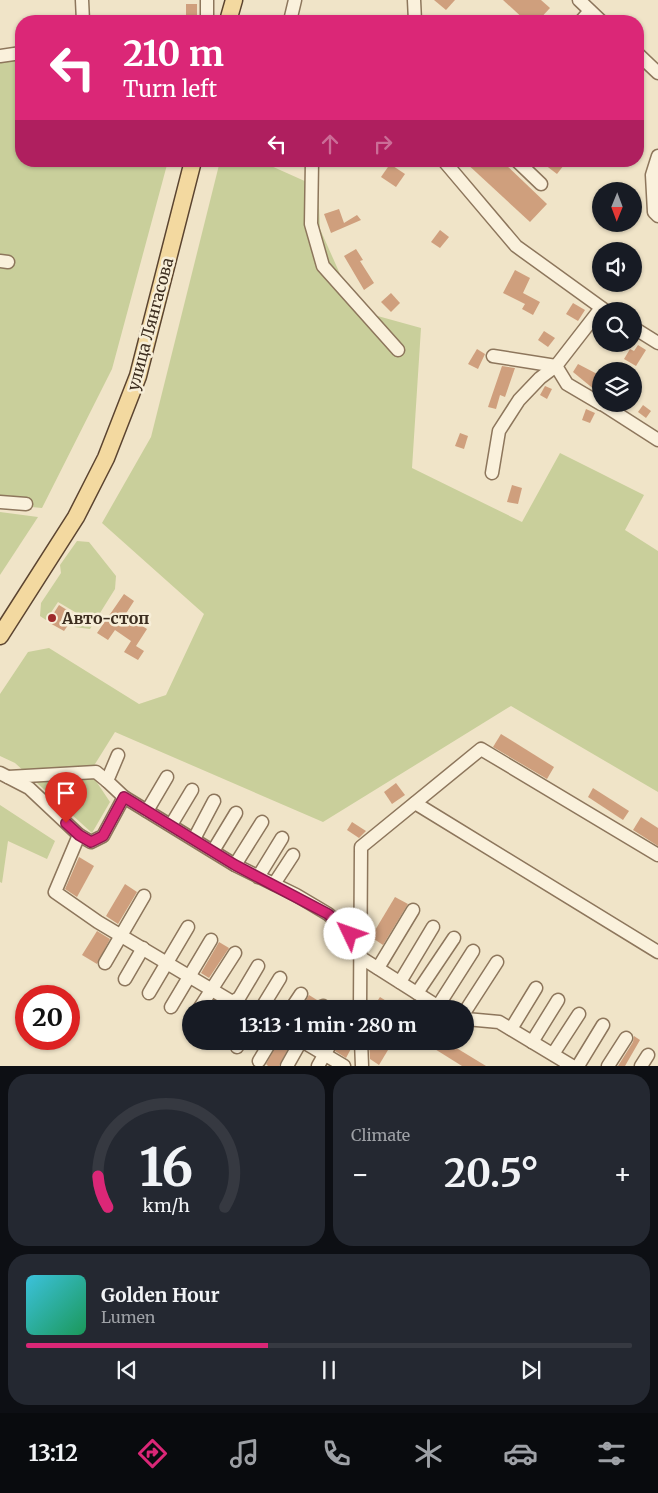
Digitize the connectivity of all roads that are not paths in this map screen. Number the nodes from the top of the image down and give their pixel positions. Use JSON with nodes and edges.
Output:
{"nodes":[{"id":1,"x":82,"y":0,"type":"edge"},
{"id":2,"x":208,"y":0,"type":"edge"},
{"id":3,"x":234,"y":0,"type":"edge"},
{"id":4,"x":295,"y":0,"type":"edge"},
{"id":5,"x":414,"y":0,"type":"edge"},
{"id":6,"x":579,"y":0,"type":"edge"},
{"id":7,"x":83,"y":15,"type":"edge"},
{"id":8,"x":207,"y":15,"type":"edge"},
{"id":9,"x":230,"y":15,"type":"edge"},
{"id":10,"x":291,"y":15,"type":"edge"},
{"id":11,"x":415,"y":15,"type":"edge"},
{"id":12,"x":586,"y":15,"type":"edge"},
{"id":13,"x":15,"y":54,"type":"edge"},
{"id":14,"x":0,"y":56,"type":"edge"},
{"id":15,"x":644,"y":60,"type":"edge"},
{"id":16,"x":658,"y":73,"type":"edge"},
{"id":17,"x":658,"y":156,"type":"edge"},
{"id":18,"x":191,"y":167,"type":"edge"},
{"id":19,"x":312,"y":167,"type":"edge"},
{"id":20,"x":449,"y":167,"type":"edge"},
{"id":21,"x":522,"y":167,"type":"edge"},
{"id":22,"x":541,"y":184,"type":"dead end"},
{"id":23,"x":658,"y":216,"type":"edge"},
{"id":24,"x":592,"y":302,"type":"edge"},
{"id":25,"x":592,"y":323,"type":"edge"},
{"id":26,"x":642,"y":333,"type":"edge"},
{"id":27,"x":658,"y":343,"type":"edge"},
{"id":28,"x":398,"y":350,"type":"dead end"},
{"id":29,"x":493,"y":356,"type":"dead end"},
{"id":30,"x":556,"y":366,"type":"junction"},
{"id":31,"x":592,"y":399,"type":"edge"},
{"id":32,"x":614,"y":412,"type":"edge"},
{"id":33,"x":658,"y":440,"type":"edge"},
{"id":34,"x":492,"y":473,"type":"dead end"},
{"id":35,"x":0,"y":502,"type":"edge"},
{"id":36,"x":26,"y":504,"type":"dead end"},
{"id":37,"x":0,"y":636,"type":"edge"},
{"id":38,"x":118,"y":755,"type":"dead end"},
{"id":39,"x":4,"y":775,"type":"edge"},
{"id":40,"x":167,"y":777,"type":"dead end"},
{"id":41,"x":107,"y":781,"type":"junction"},
{"id":42,"x":192,"y":790,"type":"dead end"},
{"id":43,"x":124,"y":797,"type":"junction"},
{"id":44,"x":214,"y":801,"type":"dead end"},
{"id":45,"x":415,"y":803,"type":"junction"},
{"id":46,"x":147,"y":811,"type":"junction"},
{"id":47,"x":236,"y":813,"type":"dead end"},
{"id":48,"x":262,"y":822,"type":"dead end"},
{"id":49,"x":171,"y":825,"type":"junction"},
{"id":50,"x":79,"y":835,"type":"junction"},
{"id":51,"x":282,"y":838,"type":"dead end"},
{"id":52,"x":194,"y":839,"type":"junction"},
{"id":53,"x":213,"y":850,"type":"junction"},
{"id":54,"x":294,"y":855,"type":"dead end"},
{"id":55,"x":658,"y":855,"type":"edge"},
{"id":56,"x":235,"y":865,"type":"junction"},
{"id":57,"x":258,"y":876,"type":"junction"},
{"id":58,"x":274,"y":884,"type":"junction"},
{"id":59,"x":144,"y":896,"type":"dead end"},
{"id":60,"x":413,"y":910,"type":"dead end"},
{"id":61,"x":188,"y":927,"type":"dead end"},
{"id":62,"x":433,"y":927,"type":"dead end"},
{"id":63,"x":121,"y":935,"type":"junction"},
{"id":64,"x":454,"y":938,"type":"dead end"},
{"id":65,"x":211,"y":940,"type":"dead end"},
{"id":66,"x":361,"y":943,"type":"junction"},
{"id":67,"x":144,"y":948,"type":"junction"},
{"id":68,"x":473,"y":951,"type":"dead end"},
{"id":69,"x":658,"y":952,"type":"edge"},
{"id":70,"x":235,"y":953,"type":"dead end"},
{"id":71,"x":360,"y":957,"type":"junction"},
{"id":72,"x":166,"y":962,"type":"junction"},
{"id":73,"x":497,"y":962,"type":"dead end"},
{"id":74,"x":105,"y":963,"type":"dead end"},
{"id":75,"x":258,"y":966,"type":"dead end"},
{"id":76,"x":378,"y":968,"type":"junction"},
{"id":77,"x":190,"y":976,"type":"junction"},
{"id":78,"x":280,"y":978,"type":"dead end"},
{"id":79,"x":125,"y":979,"type":"dead end"},
{"id":80,"x":400,"y":982,"type":"junction"},
{"id":81,"x":536,"y":988,"type":"dead end"},
{"id":82,"x":210,"y":989,"type":"junction"},
{"id":83,"x":149,"y":993,"type":"dead end"},
{"id":84,"x":417,"y":993,"type":"junction"},
{"id":85,"x":301,"y":994,"type":"dead end"},
{"id":86,"x":204,"y":1000,"type":"edge"},
{"id":87,"x":224,"y":1000,"type":"edge"},
{"id":88,"x":236,"y":1000,"type":"edge"},
{"id":89,"x":267,"y":1000,"type":"edge"},
{"id":90,"x":297,"y":1000,"type":"edge"},
{"id":91,"x":360,"y":1000,"type":"edge"},
{"id":92,"x":428,"y":1000,"type":"edge"},
{"id":93,"x":445,"y":1000,"type":"edge"},
{"id":94,"x":472,"y":1000,"type":"edge"},
{"id":95,"x":558,"y":1000,"type":"dead end"},
{"id":96,"x":171,"y":1006,"type":"dead end"},
{"id":97,"x":579,"y":1014,"type":"dead end"},
{"id":98,"x":474,"y":1019,"type":"edge"},
{"id":99,"x":603,"y":1025,"type":"dead end"},
{"id":100,"x":511,"y":1029,"type":"junction"},
{"id":101,"x":626,"y":1038,"type":"dead end"},
{"id":102,"x":532,"y":1042,"type":"junction"},
{"id":103,"x":266,"y":1050,"type":"edge"},
{"id":104,"x":296,"y":1050,"type":"edge"},
{"id":105,"x":317,"y":1050,"type":"edge"},
{"id":106,"x":326,"y":1050,"type":"edge"},
{"id":107,"x":361,"y":1050,"type":"edge"},
{"id":108,"x":324,"y":1054,"type":"junction"},
{"id":109,"x":554,"y":1054,"type":"junction"},
{"id":110,"x":259,"y":1061,"type":"dead end"},
{"id":111,"x":287,"y":1066,"type":"edge"},
{"id":112,"x":318,"y":1066,"type":"edge"},
{"id":113,"x":344,"y":1066,"type":"edge"},
{"id":114,"x":362,"y":1066,"type":"edge"},
{"id":115,"x":572,"y":1066,"type":"edge"},
{"id":116,"x":578,"y":1066,"type":"edge"},
{"id":117,"x":608,"y":1066,"type":"edge"}],
"edges":[{"from":1,"to":7,"type":"street"},
{"from":2,"to":8,"type":"street"},
{"from":3,"to":9,"type":"main road"},
{"from":4,"to":10,"type":"street"},
{"from":5,"to":11,"type":"street"},
{"from":6,"to":12,"type":"street"},
{"from":13,"to":14,"type":"street"},
{"from":15,"to":16,"type":"street"},
{"from":17,"to":23,"type":"street"},
{"from":18,"to":37,"type":"main road","name":"улица Лянгасова"},
{"from":19,"to":28,"type":"street"},
{"from":20,"to":24,"type":"street"},
{"from":21,"to":22,"type":"street"},
{"from":25,"to":30,"type":"street"},
{"from":26,"to":27,"type":"street"},
{"from":29,"to":30,"type":"street"},
{"from":30,"to":31,"type":"street"},
{"from":30,"to":34,"type":"street"},
{"from":32,"to":33,"type":"street"},
{"from":35,"to":36,"type":"street"},
{"from":38,"to":41,"type":"street"},
{"from":39,"to":41,"type":"street"},
{"from":39,"to":50,"type":"street"},
{"from":40,"to":46,"type":"street"},
{"from":41,"to":43,"type":"street"},
{"from":42,"to":49,"type":"street"},
{"from":43,"to":46,"type":"street"},
{"from":43,"to":50,"type":"street"},
{"from":44,"to":52,"type":"street"},
{"from":45,"to":55,"type":"street"},
{"from":45,"to":66,"type":"street"},
{"from":45,"to":69,"type":"street"},
{"from":46,"to":49,"type":"street"},
{"from":47,"to":53,"type":"street"},
{"from":48,"to":56,"type":"street"},
{"from":49,"to":52,"type":"street"},
{"from":50,"to":63,"type":"street"},
{"from":51,"to":57,"type":"street"},
{"from":52,"to":53,"type":"street"},
{"from":53,"to":56,"type":"street"},
{"from":54,"to":58,"type":"street"},
{"from":56,"to":57,"type":"street"},
{"from":57,"to":58,"type":"street"},
{"from":58,"to":66,"type":"street"},
{"from":59,"to":63,"type":"street"},
{"from":60,"to":76,"type":"street"},
{"from":61,"to":72,"type":"street"},
{"from":62,"to":80,"type":"street"},
{"from":63,"to":67,"type":"street"},
{"from":63,"to":74,"type":"street"},
{"from":64,"to":84,"type":"street"},
{"from":65,"to":77,"type":"street"},
{"from":66,"to":71,"type":"street"},
{"from":67,"to":72,"type":"street"},
{"from":67,"to":79,"type":"street"},
{"from":68,"to":93,"type":"street"},
{"from":70,"to":82,"type":"street"},
{"from":71,"to":76,"type":"street"},
{"from":71,"to":91,"type":"street"},
{"from":72,"to":77,"type":"street"},
{"from":72,"to":83,"type":"street"},
{"from":73,"to":94,"type":"street"},
{"from":75,"to":88,"type":"street"},
{"from":76,"to":80,"type":"street"},
{"from":77,"to":82,"type":"street"},
{"from":77,"to":96,"type":"street"},
{"from":78,"to":89,"type":"street"},
{"from":80,"to":84,"type":"street"},
{"from":81,"to":100,"type":"street"},
{"from":82,"to":86,"type":"street"},
{"from":82,"to":87,"type":"street"},
{"from":84,"to":92,"type":"street"},
{"from":85,"to":90,"type":"street"},
{"from":95,"to":102,"type":"street"},
{"from":97,"to":109,"type":"street"},
{"from":98,"to":100,"type":"street"},
{"from":99,"to":116,"type":"street"},
{"from":100,"to":102,"type":"street"},
{"from":101,"to":117,"type":"street"},
{"from":102,"to":109,"type":"street"},
{"from":103,"to":110,"type":"street"},
{"from":104,"to":111,"type":"street"},
{"from":105,"to":108,"type":"street"},
{"from":106,"to":108,"type":"street"},
{"from":107,"to":114,"type":"street"},
{"from":108,"to":112,"type":"street"},
{"from":108,"to":113,"type":"street"},
{"from":109,"to":115,"type":"street"}]}
